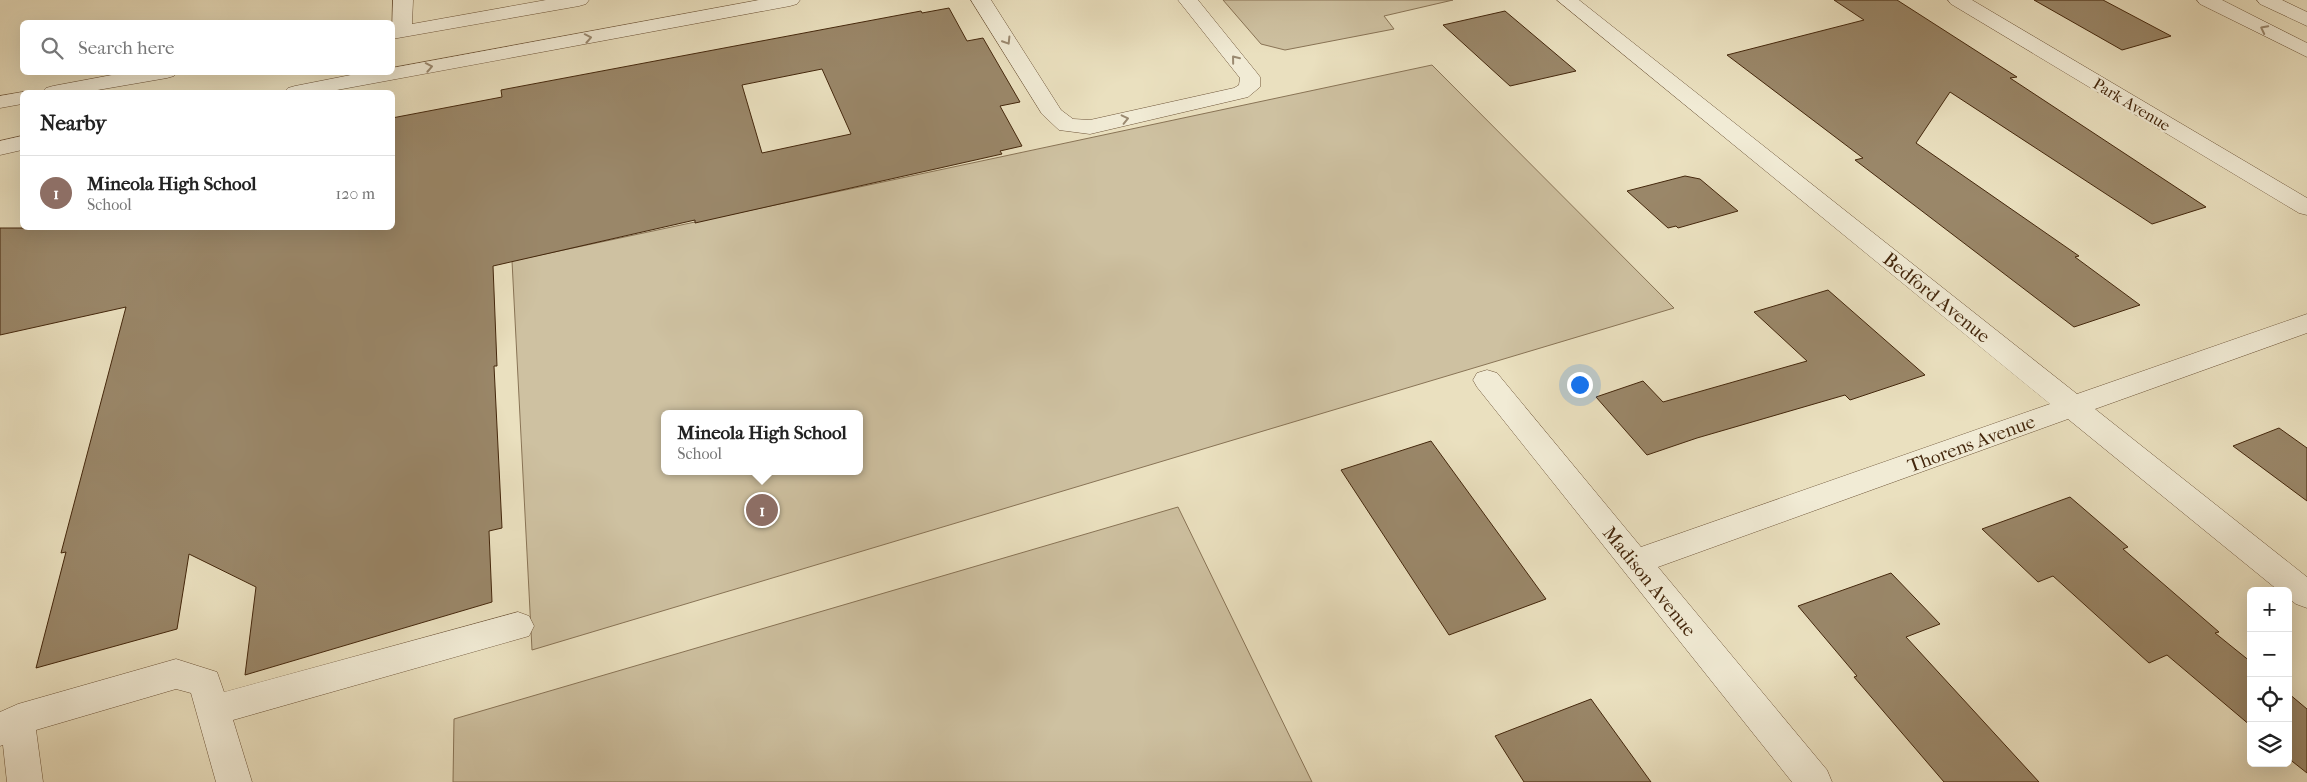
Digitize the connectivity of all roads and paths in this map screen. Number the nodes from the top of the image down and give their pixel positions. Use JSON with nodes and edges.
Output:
{"nodes":[{"id":1,"x":403,"y":0,"type":"edge"},
{"id":2,"x":579,"y":0,"type":"edge"},
{"id":3,"x":790,"y":0,"type":"edge"},
{"id":4,"x":981,"y":0,"type":"edge"},
{"id":5,"x":1188,"y":0,"type":"edge"},
{"id":6,"x":1568,"y":0,"type":"edge"},
{"id":7,"x":1958,"y":0,"type":"edge"},
{"id":8,"x":2207,"y":0,"type":"edge"},
{"id":9,"x":2267,"y":0,"type":"edge"},
{"id":10,"x":2307,"y":20,"type":"edge"},
{"id":11,"x":397,"y":32,"type":"edge"},
{"id":12,"x":2307,"y":51,"type":"edge"},
{"id":13,"x":395,"y":73,"type":"edge"},
{"id":14,"x":150,"y":75,"type":"edge"},
{"id":15,"x":386,"y":75,"type":"edge"},
{"id":16,"x":64,"y":90,"type":"edge"},
{"id":17,"x":306,"y":90,"type":"edge"},
{"id":18,"x":20,"y":98,"type":"edge"},
{"id":19,"x":0,"y":102,"type":"edge"},
{"id":20,"x":20,"y":143,"type":"edge"},
{"id":21,"x":0,"y":148,"type":"edge"},
{"id":22,"x":2307,"y":208,"type":"edge"},
{"id":23,"x":2307,"y":322,"type":"edge"},
{"id":24,"x":1487,"y":380,"type":"dead end"},
{"id":25,"x":2073,"y":406,"type":"junction"},
{"id":26,"x":1635,"y":562,"type":"junction"},
{"id":27,"x":2307,"y":595,"type":"edge"},
{"id":28,"x":518,"y":626,"type":"dead end"},
{"id":29,"x":213,"y":710,"type":"junction"},
{"id":30,"x":9,"y":725,"type":"edge"},
{"id":31,"x":25,"y":782,"type":"edge"},
{"id":32,"x":234,"y":782,"type":"edge"},
{"id":33,"x":1814,"y":782,"type":"edge"}],
"edges":[{"from":1,"to":11,"type":"street"},
{"from":2,"to":11,"type":"street"},
{"from":13,"to":3,"type":"street","one_way":true},
{"from":4,"to":5,"type":"street","one_way":true},
{"from":6,"to":25,"type":"street","name":"Bedford Avenue"},
{"from":7,"to":22,"type":"street","name":"Park Avenue"},
{"from":12,"to":8,"type":"street","one_way":true},
{"from":9,"to":10,"type":"street"},
{"from":14,"to":16,"type":"street"},
{"from":17,"to":15,"type":"street","one_way":true},
{"from":18,"to":19,"type":"street"},
{"from":20,"to":21,"type":"street"},
{"from":23,"to":25,"type":"street","name":"Thorens Avenue"},
{"from":24,"to":26,"type":"street","name":"Madison Avenue"},
{"from":25,"to":26,"type":"street","name":"Thorens Avenue"},
{"from":25,"to":27,"type":"street","name":"Bedford Avenue"},
{"from":26,"to":33,"type":"street","name":"Madison Avenue"},
{"from":28,"to":29,"type":"street"},
{"from":29,"to":30,"type":"street"},
{"from":29,"to":32,"type":"street"},
{"from":30,"to":31,"type":"street"}]}
